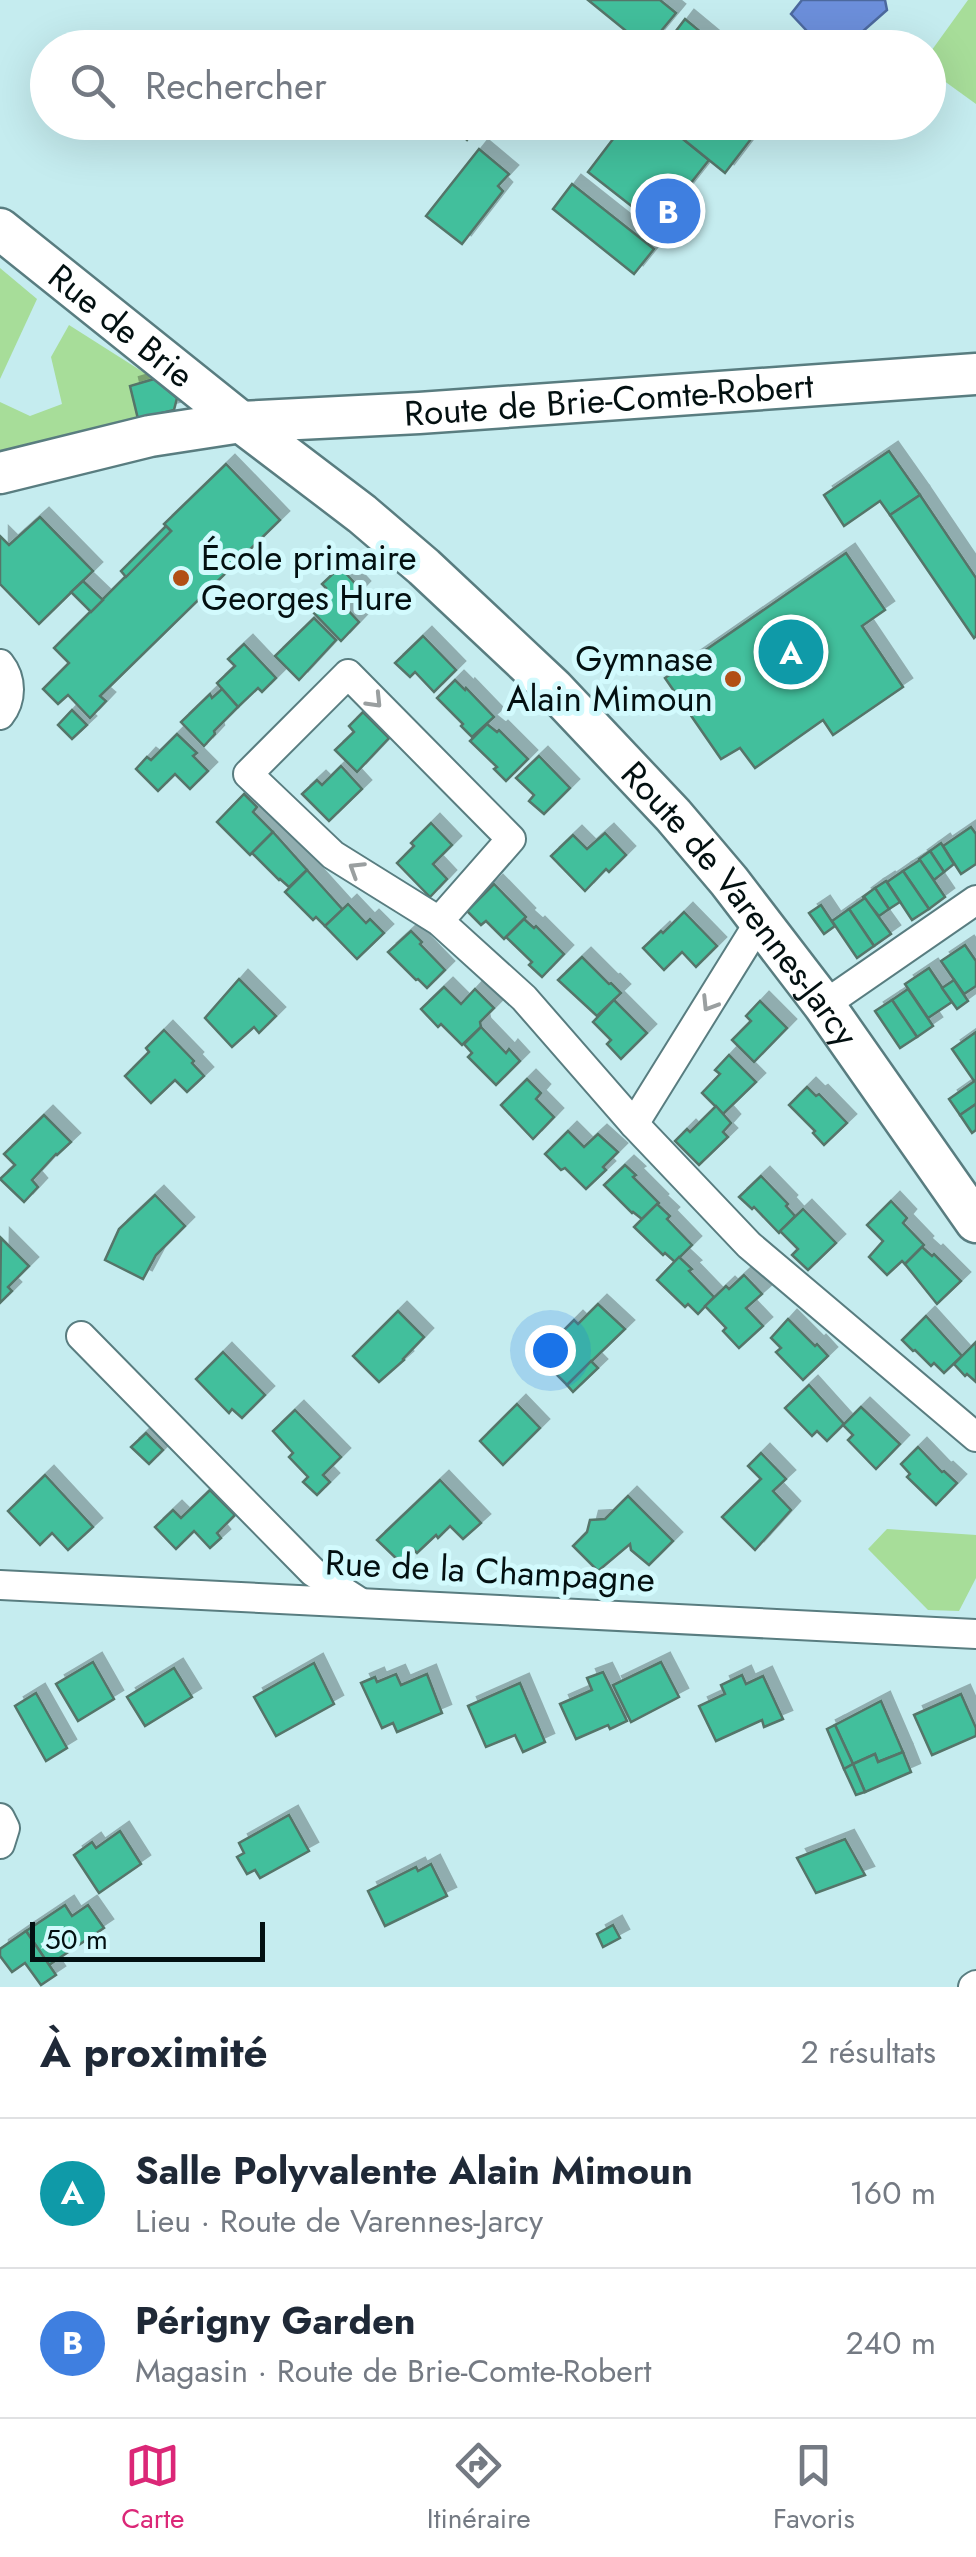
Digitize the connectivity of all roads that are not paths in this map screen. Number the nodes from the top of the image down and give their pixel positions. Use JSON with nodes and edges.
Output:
{"nodes":[{"id":1,"x":0,"y":230,"type":"edge"},
{"id":2,"x":976,"y":374,"type":"edge"},
{"id":3,"x":242,"y":422,"type":"junction"},
{"id":4,"x":0,"y":473,"type":"edge"},
{"id":5,"x":0,"y":664,"type":"edge"},
{"id":6,"x":0,"y":715,"type":"edge"},
{"id":7,"x":976,"y":900,"type":"edge"},
{"id":8,"x":439,"y":920,"type":"junction"},
{"id":9,"x":760,"y":921,"type":"junction"},
{"id":10,"x":824,"y":1006,"type":"junction"},
{"id":11,"x":634,"y":1124,"type":"junction"},
{"id":12,"x":976,"y":1222,"type":"edge"},
{"id":13,"x":82,"y":1336,"type":"dead end"},
{"id":14,"x":976,"y":1436,"type":"edge"},
{"id":15,"x":0,"y":1585,"type":"edge"},
{"id":16,"x":358,"y":1601,"type":"junction"},
{"id":17,"x":976,"y":1634,"type":"edge"},
{"id":18,"x":0,"y":1818,"type":"edge"},
{"id":19,"x":0,"y":1844,"type":"edge"}],
"edges":[{"from":1,"to":3,"type":"street","name":"Rue de Brie"},
{"from":2,"to":3,"type":"street","name":"Route de Brie-Comte-Robert"},
{"from":3,"to":4,"type":"street","name":"Route de Brie-Comte-Robert"},
{"from":3,"to":9,"type":"street","name":"Route de Varennes-Jarcy"},
{"from":5,"to":6,"type":"street"},
{"from":7,"to":10,"type":"street"},
{"from":8,"to":8,"type":"street","one_way":true},
{"from":8,"to":11,"type":"street"},
{"from":9,"to":10,"type":"street","name":"Route de Varennes-Jarcy"},
{"from":9,"to":11,"type":"street","one_way":true},
{"from":10,"to":12,"type":"street","name":"Route de Varennes-Jarcy"},
{"from":11,"to":14,"type":"street"},
{"from":13,"to":16,"type":"street"},
{"from":15,"to":16,"type":"street","name":"Rue de la Champagne"},
{"from":16,"to":17,"type":"street","name":"Rue de la Champagne"},
{"from":18,"to":19,"type":"street"}]}
